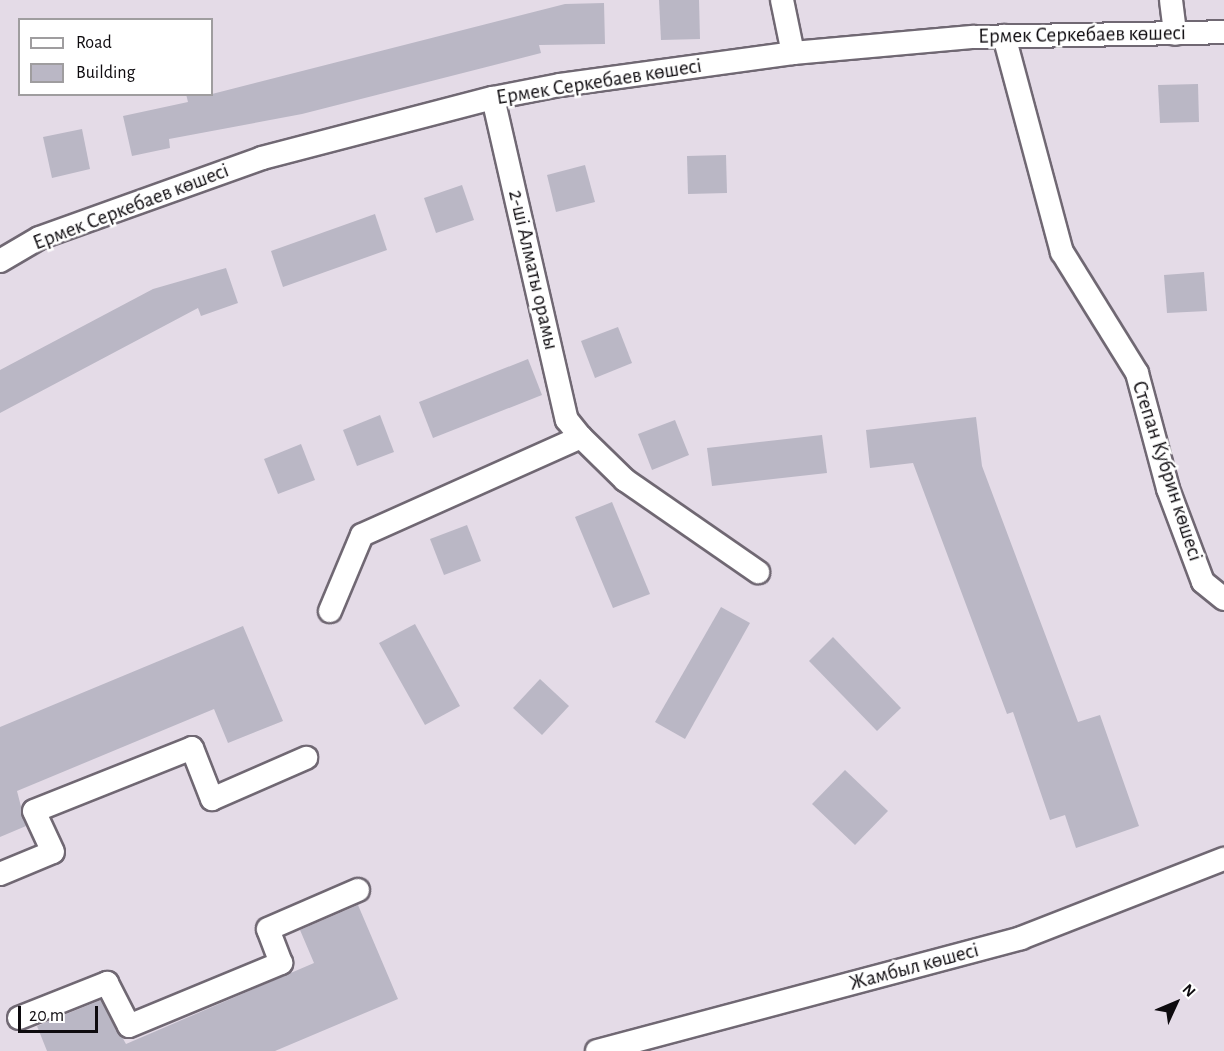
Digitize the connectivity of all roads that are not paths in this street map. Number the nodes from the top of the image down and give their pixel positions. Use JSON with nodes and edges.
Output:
{"nodes":[{"id":1,"x":782,"y":0,"type":"edge"},
{"id":2,"x":1171,"y":0,"type":"edge"},
{"id":3,"x":1224,"y":32,"type":"edge"},
{"id":4,"x":1175,"y":34,"type":"junction"},
{"id":5,"x":1004,"y":36,"type":"junction"},
{"id":6,"x":793,"y":53,"type":"junction"},
{"id":7,"x":493,"y":98,"type":"junction"},
{"id":8,"x":0,"y":261,"type":"edge"},
{"id":9,"x":581,"y":437,"type":"junction"},
{"id":10,"x":758,"y":572,"type":"dead end"},
{"id":11,"x":1224,"y":599,"type":"edge"},
{"id":12,"x":330,"y":611,"type":"dead end"},
{"id":13,"x":306,"y":758,"type":"dead end"},
{"id":14,"x":1224,"y":859,"type":"edge"},
{"id":15,"x":0,"y":874,"type":"edge"},
{"id":16,"x":358,"y":890,"type":"dead end"},
{"id":17,"x":19,"y":1018,"type":"dead end"},
{"id":18,"x":597,"y":1051,"type":"edge"}],
"edges":[{"from":1,"to":6,"type":"street"},
{"from":2,"to":4,"type":"street"},
{"from":3,"to":4,"type":"street","name":"Ермек Серкебаев көшесі"},
{"from":4,"to":5,"type":"street","name":"Ермек Серкебаев көшесі"},
{"from":5,"to":6,"type":"street","name":"Ермек Серкебаев көшесі"},
{"from":5,"to":11,"type":"street","name":"Степан Кубрин көшесі"},
{"from":6,"to":7,"type":"street","name":"Ермек Серкебаев көшесі"},
{"from":7,"to":8,"type":"street","name":"Ермек Серкебаев көшесі"},
{"from":7,"to":9,"type":"street","name":"2-ші Алматы орамы"},
{"from":9,"to":10,"type":"street","name":"2-ші Алматы орамы"},
{"from":9,"to":12,"type":"street"},
{"from":13,"to":15,"type":"street"},
{"from":14,"to":18,"type":"street","name":"Жамбыл көшесі"},
{"from":16,"to":17,"type":"street"}]}
